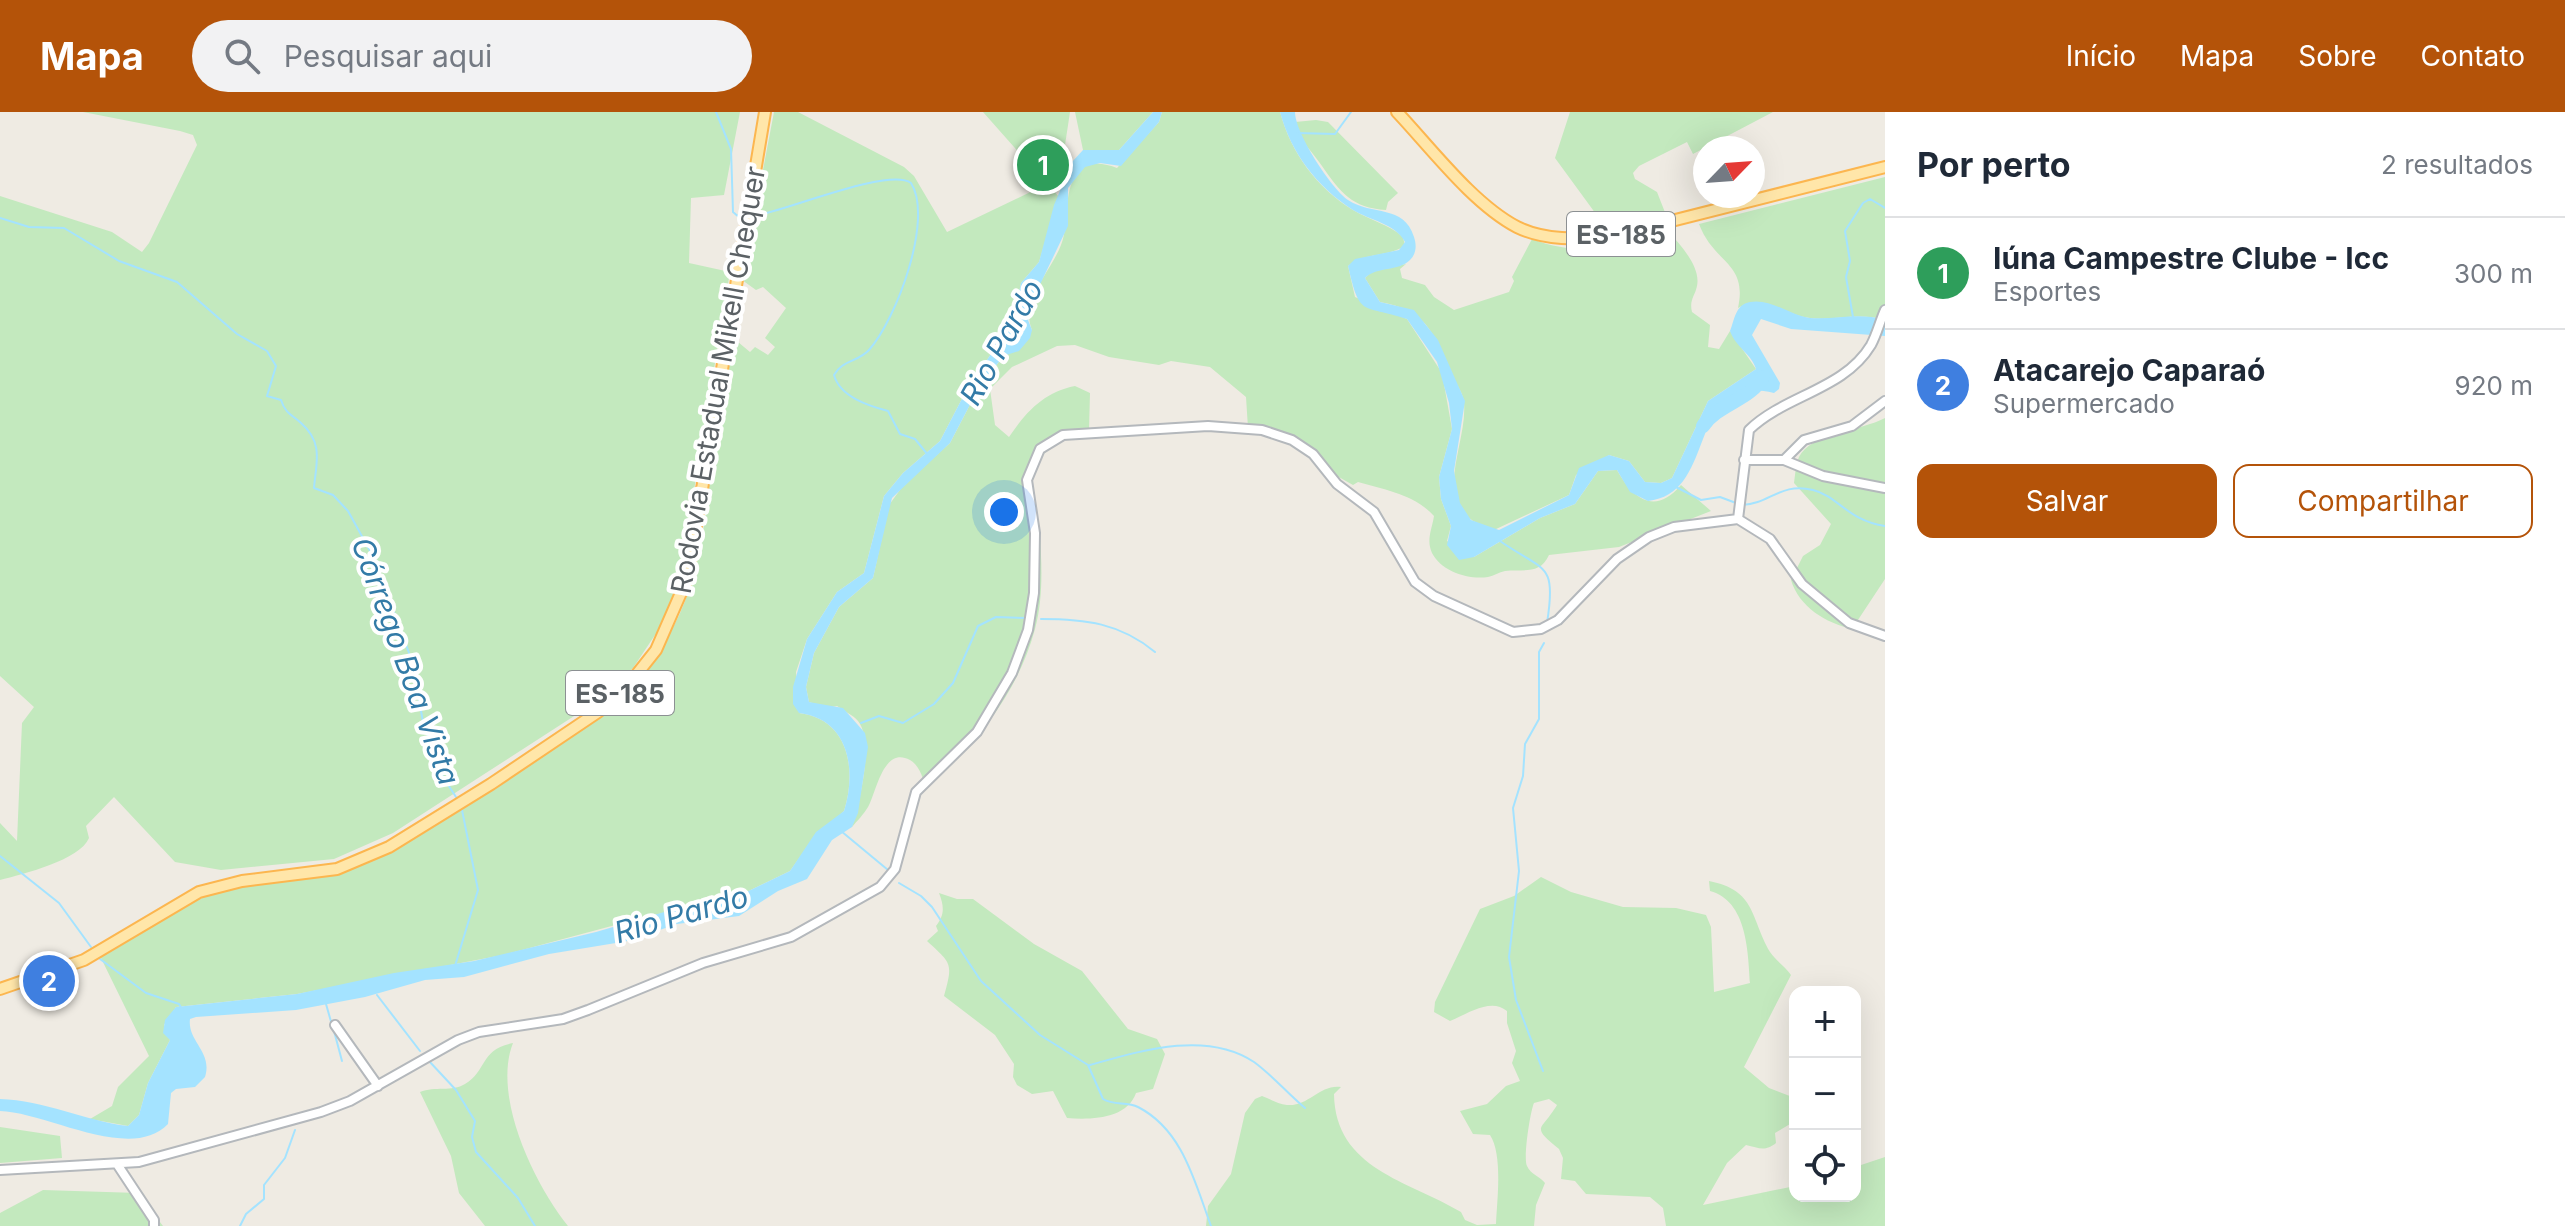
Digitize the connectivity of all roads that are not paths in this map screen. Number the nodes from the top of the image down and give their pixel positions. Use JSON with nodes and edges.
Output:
{"nodes":[{"id":1,"x":765,"y":112,"type":"edge"},
{"id":2,"x":1397,"y":112,"type":"edge"},
{"id":3,"x":1885,"y":167,"type":"edge"},
{"id":4,"x":1885,"y":310,"type":"edge"},
{"id":5,"x":1885,"y":401,"type":"edge"},
{"id":6,"x":1744,"y":460,"type":"junction"},
{"id":7,"x":1784,"y":460,"type":"junction"},
{"id":8,"x":1885,"y":488,"type":"edge"},
{"id":9,"x":1738,"y":519,"type":"junction"},
{"id":10,"x":1885,"y":636,"type":"edge"},
{"id":11,"x":1,"y":986,"type":"edge"},
{"id":12,"x":335,"y":1025,"type":"dead end"},
{"id":13,"x":378,"y":1086,"type":"junction"},
{"id":14,"x":117,"y":1164,"type":"junction"},
{"id":15,"x":0,"y":1170,"type":"edge"},
{"id":16,"x":154,"y":1226,"type":"edge"}],
"edges":[{"from":1,"to":11,"type":"main road","name":"Rodovia Estadual Mikell Chequer","number":"ES-185"},
{"from":2,"to":3,"type":"main road","number":"ES-185"},
{"from":4,"to":6,"type":"street"},
{"from":5,"to":7,"type":"street"},
{"from":6,"to":7,"type":"street"},
{"from":6,"to":9,"type":"street"},
{"from":7,"to":8,"type":"street"},
{"from":9,"to":10,"type":"street"},
{"from":9,"to":13,"type":"street"},
{"from":12,"to":13,"type":"street"},
{"from":13,"to":14,"type":"street"},
{"from":14,"to":15,"type":"street"},
{"from":14,"to":16,"type":"street"}]}
